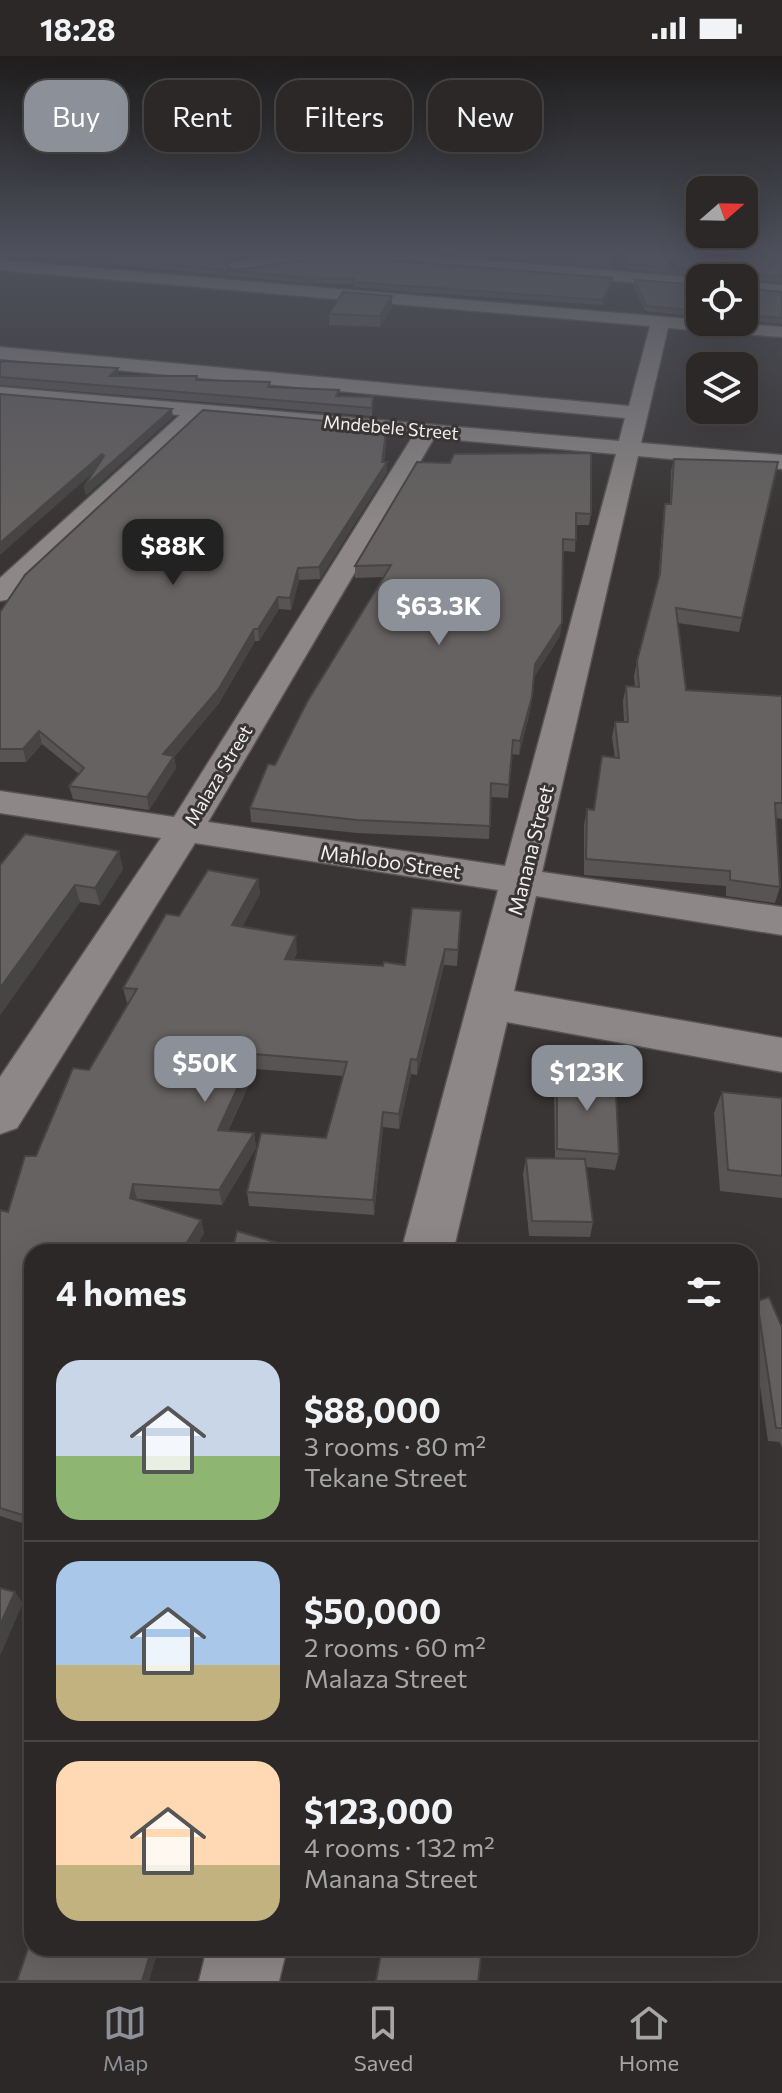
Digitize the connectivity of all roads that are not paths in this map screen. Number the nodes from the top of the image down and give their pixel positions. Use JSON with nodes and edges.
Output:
{"nodes":[{"id":1,"x":655,"y":344,"type":"edge"},
{"id":2,"x":0,"y":353,"type":"edge"},
{"id":3,"x":0,"y":393,"type":"edge"},
{"id":4,"x":198,"y":410,"type":"junction"},
{"id":5,"x":639,"y":413,"type":"junction"},
{"id":6,"x":428,"y":430,"type":"junction"},
{"id":7,"x":631,"y":447,"type":"junction"},
{"id":8,"x":782,"y":462,"type":"edge"},
{"id":9,"x":0,"y":593,"type":"edge"},
{"id":10,"x":0,"y":802,"type":"edge"},
{"id":11,"x":184,"y":831,"type":"junction"},
{"id":12,"x":522,"y":881,"type":"junction"},
{"id":13,"x":782,"y":921,"type":"edge"},
{"id":14,"x":491,"y":1003,"type":"junction"},
{"id":15,"x":782,"y":1055,"type":"edge"},
{"id":16,"x":0,"y":1115,"type":"edge"},
{"id":17,"x":429,"y":1244,"type":"edge"},
{"id":18,"x":245,"y":1956,"type":"edge"},
{"id":19,"x":239,"y":1981,"type":"edge"}],
"edges":[{"from":1,"to":5,"type":"street","name":"Manana Street"},
{"from":2,"to":5,"type":"street"},
{"from":3,"to":4,"type":"street","name":"Mndebele Street"},
{"from":4,"to":6,"type":"street","name":"Mndebele Street"},
{"from":4,"to":9,"type":"street"},
{"from":5,"to":7,"type":"street","name":"Manana Street"},
{"from":6,"to":7,"type":"street","name":"Mndebele Street"},
{"from":6,"to":11,"type":"street","name":"Malaza Street"},
{"from":7,"to":8,"type":"street","name":"Mndebele Street"},
{"from":7,"to":12,"type":"street","name":"Manana Street"},
{"from":10,"to":11,"type":"street","name":"Mahlobo Street"},
{"from":11,"to":12,"type":"street","name":"Mahlobo Street"},
{"from":11,"to":16,"type":"street","name":"Malaza Street"},
{"from":12,"to":13,"type":"street","name":"Mahlobo Street"},
{"from":12,"to":14,"type":"street","name":"Manana Street"},
{"from":14,"to":15,"type":"street"},
{"from":14,"to":17,"type":"street","name":"Manana Street"},
{"from":18,"to":19,"type":"street"}]}
